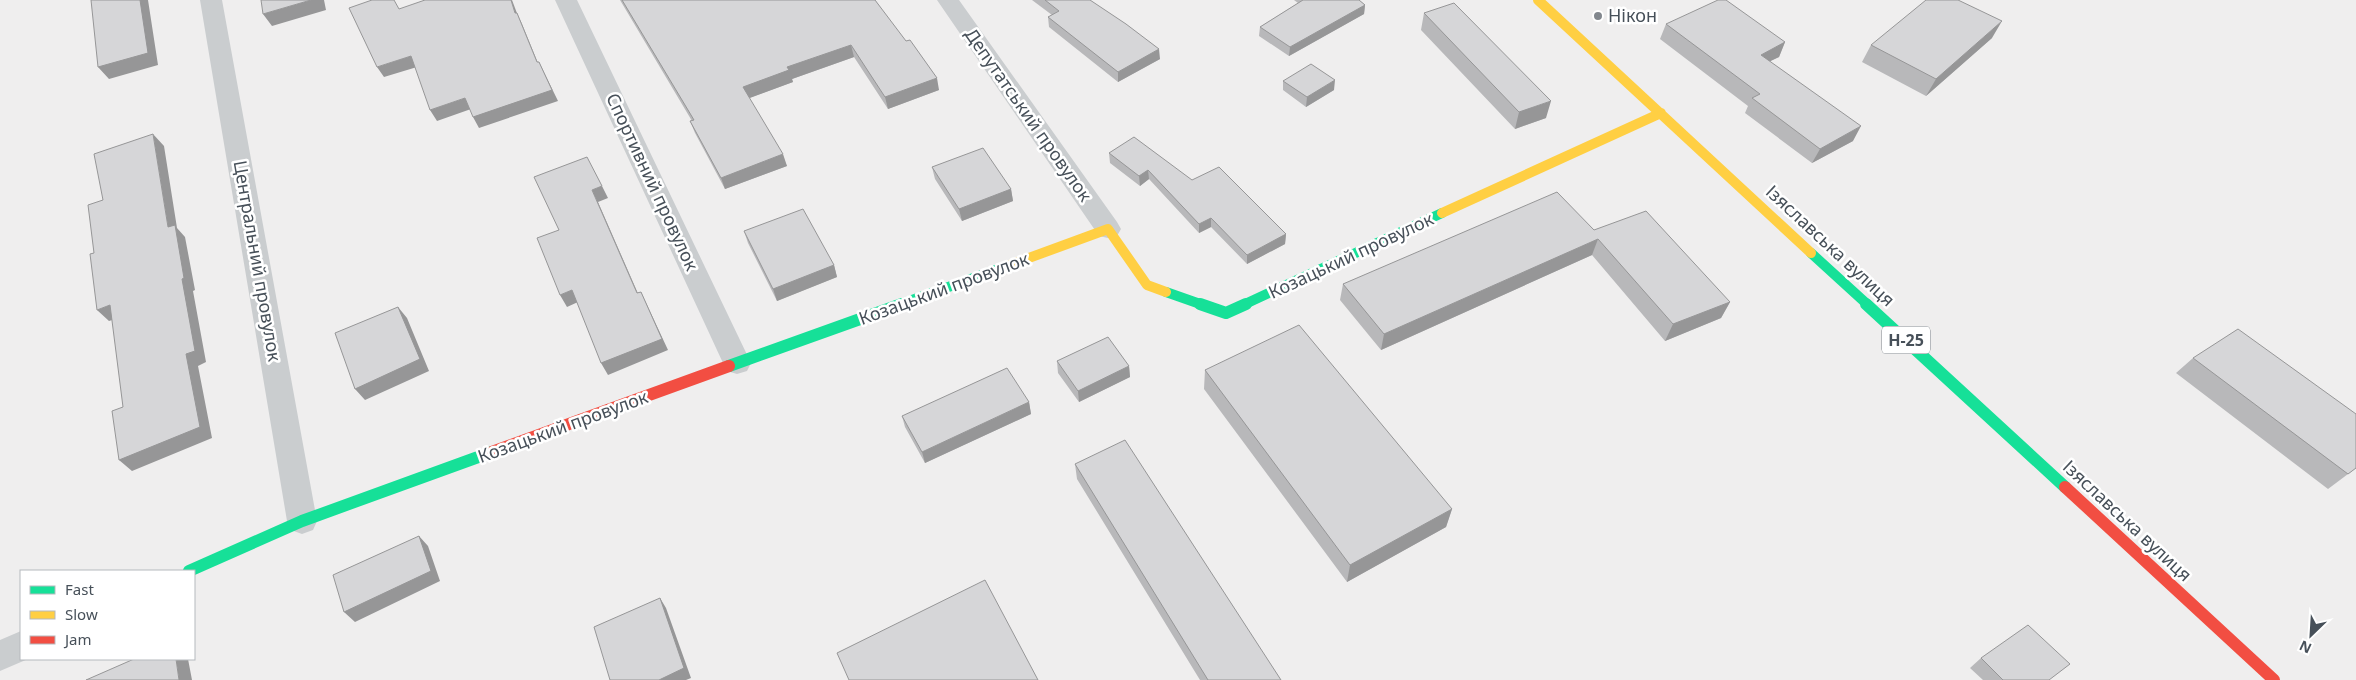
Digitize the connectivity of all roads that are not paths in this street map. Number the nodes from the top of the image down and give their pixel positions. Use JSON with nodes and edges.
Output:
{"nodes":[{"id":1,"x":211,"y":0,"type":"edge"},
{"id":2,"x":566,"y":0,"type":"edge"},
{"id":3,"x":948,"y":0,"type":"edge"},
{"id":4,"x":1538,"y":0,"type":"edge"},
{"id":5,"x":1661,"y":113,"type":"junction"},
{"id":6,"x":1108,"y":229,"type":"junction"},
{"id":7,"x":737,"y":363,"type":"junction"},
{"id":8,"x":302,"y":521,"type":"junction"},
{"id":9,"x":191,"y":570,"type":"edge"},
{"id":10,"x":20,"y":646,"type":"edge"},
{"id":11,"x":0,"y":656,"type":"edge"},
{"id":12,"x":2274,"y":680,"type":"edge"}],
"edges":[{"from":1,"to":8,"type":"street","name":"Центральний провулок"},
{"from":2,"to":7,"type":"street","name":"Спортивний провулок"},
{"from":3,"to":6,"type":"street","name":"Депутатський провулок"},
{"from":4,"to":5,"type":"street","name":"Ізяславська вулиця","number":"Н-25"},
{"from":5,"to":6,"type":"street","name":"Козацький провулок"},
{"from":5,"to":12,"type":"street","name":"Ізяславська вулиця","number":"Н-25"},
{"from":6,"to":7,"type":"street","name":"Козацький провулок"},
{"from":7,"to":8,"type":"street","name":"Козацький провулок"},
{"from":8,"to":9,"type":"street","name":"Козацький провулок"},
{"from":10,"to":11,"type":"street"}]}
